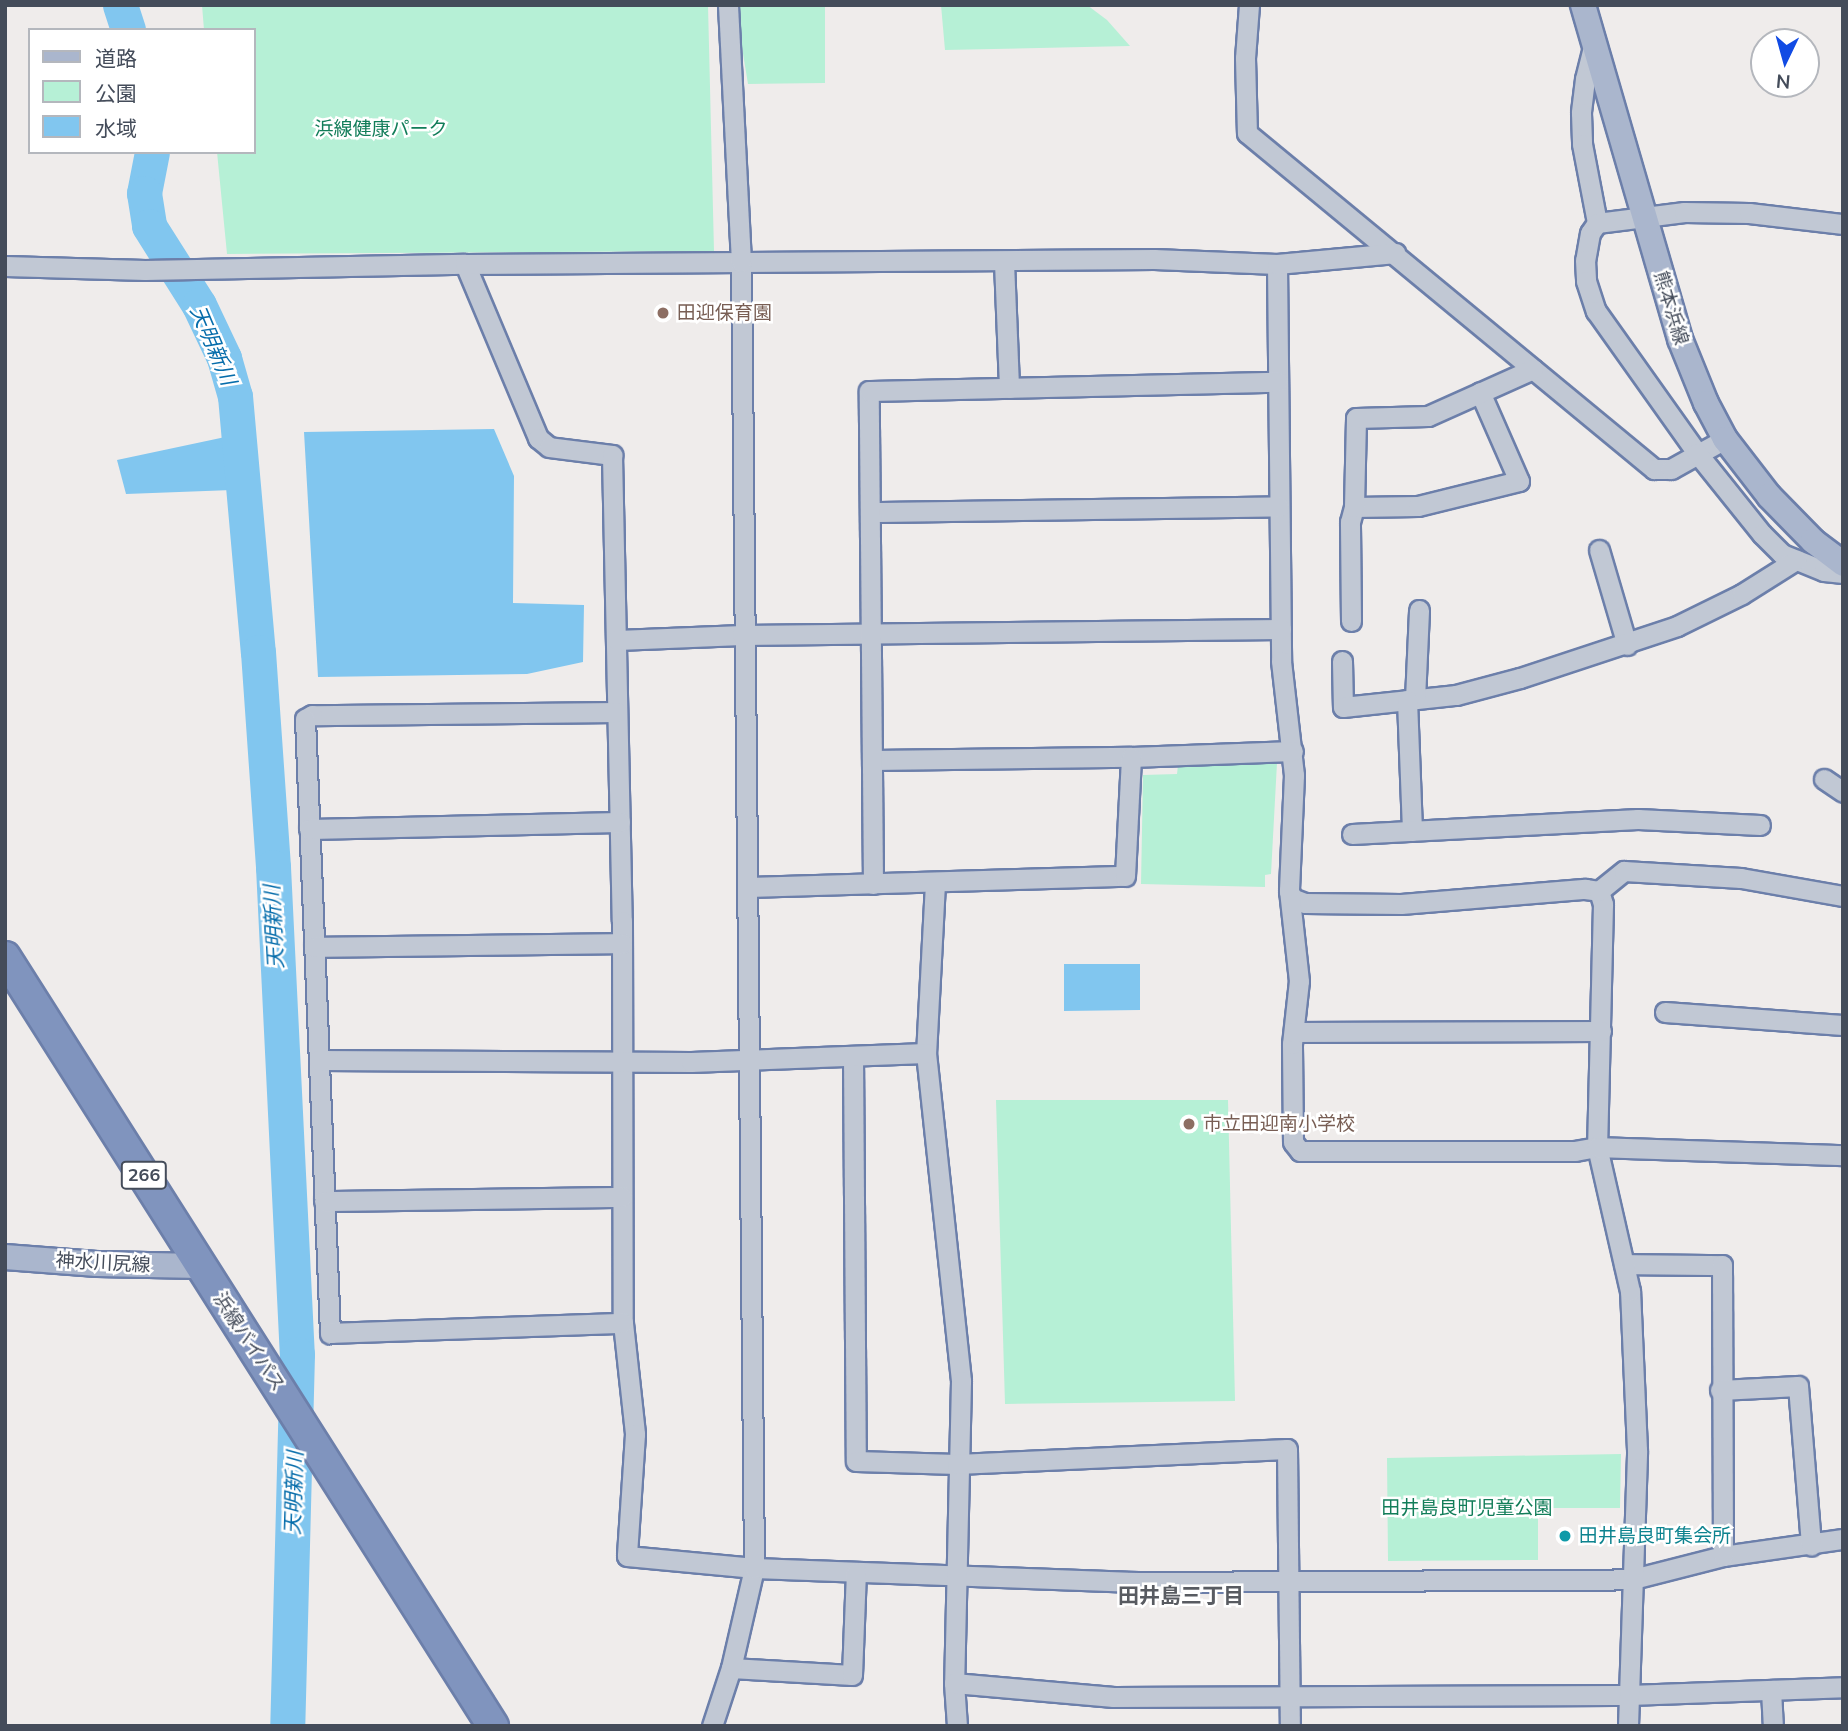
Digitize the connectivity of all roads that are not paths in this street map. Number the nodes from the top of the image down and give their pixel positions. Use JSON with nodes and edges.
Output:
{"nodes":[{"id":1,"x":727,"y":5,"type":"edge"},
{"id":2,"x":1249,"y":5,"type":"edge"},
{"id":3,"x":1583,"y":5,"type":"edge"},
{"id":4,"x":1594,"y":43,"type":"junction"},
{"id":5,"x":1645,"y":215,"type":"junction"},
{"id":6,"x":1597,"y":223,"type":"junction"},
{"id":7,"x":1843,"y":224,"type":"edge"},
{"id":8,"x":1395,"y":253,"type":"junction"},
{"id":9,"x":741,"y":262,"type":"junction"},
{"id":10,"x":1004,"y":262,"type":"junction"},
{"id":11,"x":465,"y":264,"type":"junction"},
{"id":12,"x":1277,"y":264,"type":"junction"},
{"id":13,"x":5,"y":267,"type":"edge"},
{"id":14,"x":1533,"y":369,"type":"junction"},
{"id":15,"x":1278,"y":382,"type":"junction"},
{"id":16,"x":1009,"y":388,"type":"junction"},
{"id":17,"x":1480,"y":393,"type":"junction"},
{"id":18,"x":1725,"y":439,"type":"junction"},
{"id":19,"x":1697,"y":453,"type":"junction"},
{"id":20,"x":1279,"y":506,"type":"junction"},
{"id":21,"x":1354,"y":507,"type":"junction"},
{"id":22,"x":871,"y":512,"type":"junction"},
{"id":23,"x":1599,"y":550,"type":"dead end"},
{"id":24,"x":1796,"y":560,"type":"junction"},
{"id":25,"x":1843,"y":564,"type":"edge"},
{"id":26,"x":1843,"y":573,"type":"edge"},
{"id":27,"x":1419,"y":610,"type":"dead end"},
{"id":28,"x":1351,"y":621,"type":"dead end"},
{"id":29,"x":1281,"y":629,"type":"junction"},
{"id":30,"x":872,"y":633,"type":"junction"},
{"id":31,"x":742,"y":635,"type":"junction"},
{"id":32,"x":617,"y":640,"type":"junction"},
{"id":33,"x":1627,"y":645,"type":"junction"},
{"id":34,"x":1342,"y":661,"type":"dead end"},
{"id":35,"x":1411,"y":700,"type":"junction"},
{"id":36,"x":617,"y":712,"type":"junction"},
{"id":37,"x":1293,"y":751,"type":"junction"},
{"id":38,"x":1131,"y":757,"type":"junction"},
{"id":39,"x":873,"y":760,"type":"junction"},
{"id":40,"x":1824,"y":779,"type":"dead end"},
{"id":41,"x":1843,"y":792,"type":"edge"},
{"id":42,"x":620,"y":822,"type":"junction"},
{"id":43,"x":1760,"y":825,"type":"dead end"},
{"id":44,"x":309,"y":829,"type":"junction"},
{"id":45,"x":1412,"y":831,"type":"junction"},
{"id":46,"x":1352,"y":834,"type":"dead end"},
{"id":47,"x":935,"y":883,"type":"junction"},
{"id":48,"x":873,"y":884,"type":"junction"},
{"id":49,"x":749,"y":887,"type":"junction"},
{"id":50,"x":1289,"y":891,"type":"junction"},
{"id":51,"x":1599,"y":891,"type":"junction"},
{"id":52,"x":1843,"y":896,"type":"edge"},
{"id":53,"x":622,"y":943,"type":"junction"},
{"id":54,"x":314,"y":947,"type":"junction"},
{"id":55,"x":5,"y":957,"type":"edge"},
{"id":56,"x":1664,"y":1012,"type":"dead end"},
{"id":57,"x":1843,"y":1025,"type":"edge"},
{"id":58,"x":1601,"y":1031,"type":"junction"},
{"id":59,"x":1294,"y":1032,"type":"junction"},
{"id":60,"x":926,"y":1053,"type":"junction"},
{"id":61,"x":853,"y":1056,"type":"junction"},
{"id":62,"x":748,"y":1059,"type":"junction"},
{"id":63,"x":319,"y":1060,"type":"junction"},
{"id":64,"x":622,"y":1060,"type":"junction"},
{"id":65,"x":1597,"y":1147,"type":"junction"},
{"id":66,"x":1843,"y":1155,"type":"edge"},
{"id":67,"x":622,"y":1197,"type":"junction"},
{"id":68,"x":324,"y":1201,"type":"junction"},
{"id":69,"x":5,"y":1257,"type":"edge"},
{"id":70,"x":1623,"y":1264,"type":"junction"},
{"id":71,"x":200,"y":1266,"type":"junction"},
{"id":72,"x":623,"y":1323,"type":"junction"},
{"id":73,"x":1720,"y":1391,"type":"junction"},
{"id":74,"x":957,"y":1464,"type":"junction"},
{"id":75,"x":1843,"y":1539,"type":"edge"},
{"id":76,"x":1811,"y":1545,"type":"junction"},
{"id":77,"x":1724,"y":1556,"type":"junction"},
{"id":78,"x":754,"y":1568,"type":"junction"},
{"id":79,"x":856,"y":1572,"type":"junction"},
{"id":80,"x":956,"y":1577,"type":"junction"},
{"id":81,"x":1288,"y":1579,"type":"junction"},
{"id":82,"x":1633,"y":1579,"type":"junction"},
{"id":83,"x":731,"y":1668,"type":"junction"},
{"id":84,"x":954,"y":1683,"type":"junction"},
{"id":85,"x":1843,"y":1686,"type":"edge"},
{"id":86,"x":1771,"y":1690,"type":"junction"},
{"id":87,"x":1629,"y":1695,"type":"junction"},
{"id":88,"x":1290,"y":1696,"type":"junction"},
{"id":89,"x":494,"y":1726,"type":"edge"},
{"id":90,"x":712,"y":1726,"type":"edge"},
{"id":91,"x":957,"y":1726,"type":"edge"},
{"id":92,"x":1290,"y":1726,"type":"edge"},
{"id":93,"x":1628,"y":1726,"type":"edge"},
{"id":94,"x":1773,"y":1726,"type":"edge"}],
"edges":[{"from":1,"to":9,"type":"street"},
{"from":2,"to":8,"type":"street"},
{"from":3,"to":4,"type":"main road","name":"熊本浜線"},
{"from":4,"to":5,"type":"main road","name":"熊本浜線"},
{"from":4,"to":6,"type":"street"},
{"from":5,"to":6,"type":"street"},
{"from":5,"to":7,"type":"street"},
{"from":5,"to":18,"type":"main road","name":"熊本浜線"},
{"from":6,"to":19,"type":"street"},
{"from":8,"to":12,"type":"street"},
{"from":8,"to":14,"type":"street"},
{"from":9,"to":10,"type":"street"},
{"from":9,"to":11,"type":"street"},
{"from":9,"to":31,"type":"street"},
{"from":10,"to":12,"type":"street"},
{"from":10,"to":16,"type":"street"},
{"from":11,"to":13,"type":"street"},
{"from":11,"to":32,"type":"street"},
{"from":12,"to":15,"type":"street"},
{"from":14,"to":17,"type":"street"},
{"from":14,"to":19,"type":"street"},
{"from":15,"to":16,"type":"street"},
{"from":15,"to":20,"type":"street"},
{"from":16,"to":22,"type":"street"},
{"from":17,"to":21,"type":"street"},
{"from":17,"to":21,"type":"street"},
{"from":18,"to":19,"type":"street"},
{"from":18,"to":25,"type":"main road","name":"熊本浜線"},
{"from":19,"to":24,"type":"street"},
{"from":20,"to":22,"type":"street"},
{"from":20,"to":29,"type":"street"},
{"from":21,"to":28,"type":"street"},
{"from":22,"to":30,"type":"street"},
{"from":23,"to":33,"type":"street"},
{"from":24,"to":26,"type":"street"},
{"from":24,"to":33,"type":"street"},
{"from":27,"to":35,"type":"street"},
{"from":29,"to":30,"type":"street"},
{"from":29,"to":37,"type":"street"},
{"from":30,"to":31,"type":"street"},
{"from":30,"to":39,"type":"street"},
{"from":31,"to":32,"type":"street"},
{"from":31,"to":49,"type":"street"},
{"from":32,"to":36,"type":"street"},
{"from":33,"to":35,"type":"street"},
{"from":34,"to":35,"type":"street"},
{"from":35,"to":45,"type":"street"},
{"from":36,"to":42,"type":"street"},
{"from":36,"to":44,"type":"street"},
{"from":37,"to":38,"type":"street"},
{"from":37,"to":50,"type":"street"},
{"from":38,"to":39,"type":"street"},
{"from":38,"to":47,"type":"street"},
{"from":39,"to":48,"type":"street"},
{"from":40,"to":41,"type":"street"},
{"from":42,"to":44,"type":"street"},
{"from":42,"to":53,"type":"street"},
{"from":43,"to":45,"type":"street"},
{"from":44,"to":54,"type":"street"},
{"from":45,"to":46,"type":"street"},
{"from":47,"to":48,"type":"street"},
{"from":47,"to":60,"type":"street"},
{"from":48,"to":49,"type":"street"},
{"from":49,"to":62,"type":"street"},
{"from":50,"to":51,"type":"street"},
{"from":50,"to":59,"type":"street"},
{"from":51,"to":52,"type":"street"},
{"from":51,"to":58,"type":"street"},
{"from":53,"to":54,"type":"street"},
{"from":53,"to":64,"type":"street"},
{"from":54,"to":63,"type":"street"},
{"from":55,"to":71,"type":"highway","name":"浜線バイパス","number":"266"},
{"from":56,"to":57,"type":"street"},
{"from":58,"to":59,"type":"street"},
{"from":58,"to":65,"type":"street"},
{"from":59,"to":65,"type":"street"},
{"from":60,"to":61,"type":"street"},
{"from":60,"to":74,"type":"street"},
{"from":61,"to":62,"type":"street"},
{"from":61,"to":74,"type":"street"},
{"from":62,"to":64,"type":"street"},
{"from":62,"to":78,"type":"street"},
{"from":63,"to":64,"type":"street"},
{"from":63,"to":68,"type":"street"},
{"from":64,"to":67,"type":"street"},
{"from":65,"to":66,"type":"street"},
{"from":65,"to":70,"type":"street"},
{"from":67,"to":68,"type":"street"},
{"from":67,"to":72,"type":"street"},
{"from":68,"to":72,"type":"street"},
{"from":69,"to":71,"type":"main road","name":"神水川尻線"},
{"from":70,"to":73,"type":"street"},
{"from":70,"to":82,"type":"street"},
{"from":71,"to":89,"type":"highway","name":"浜線バイパス","number":"266"},
{"from":72,"to":78,"type":"street"},
{"from":73,"to":76,"type":"street"},
{"from":73,"to":77,"type":"street"},
{"from":74,"to":80,"type":"street"},
{"from":74,"to":81,"type":"street"},
{"from":75,"to":76,"type":"street"},
{"from":76,"to":77,"type":"street"},
{"from":77,"to":82,"type":"street"},
{"from":78,"to":79,"type":"street"},
{"from":78,"to":83,"type":"street"},
{"from":79,"to":80,"type":"street"},
{"from":79,"to":83,"type":"street"},
{"from":80,"to":81,"type":"street"},
{"from":80,"to":84,"type":"street"},
{"from":81,"to":82,"type":"street"},
{"from":81,"to":88,"type":"street"},
{"from":82,"to":87,"type":"street"},
{"from":83,"to":90,"type":"street"},
{"from":84,"to":88,"type":"street"},
{"from":84,"to":91,"type":"street"},
{"from":85,"to":86,"type":"street"},
{"from":86,"to":87,"type":"street"},
{"from":86,"to":94,"type":"street"},
{"from":87,"to":88,"type":"street"},
{"from":87,"to":93,"type":"street"},
{"from":88,"to":92,"type":"street"}]}
